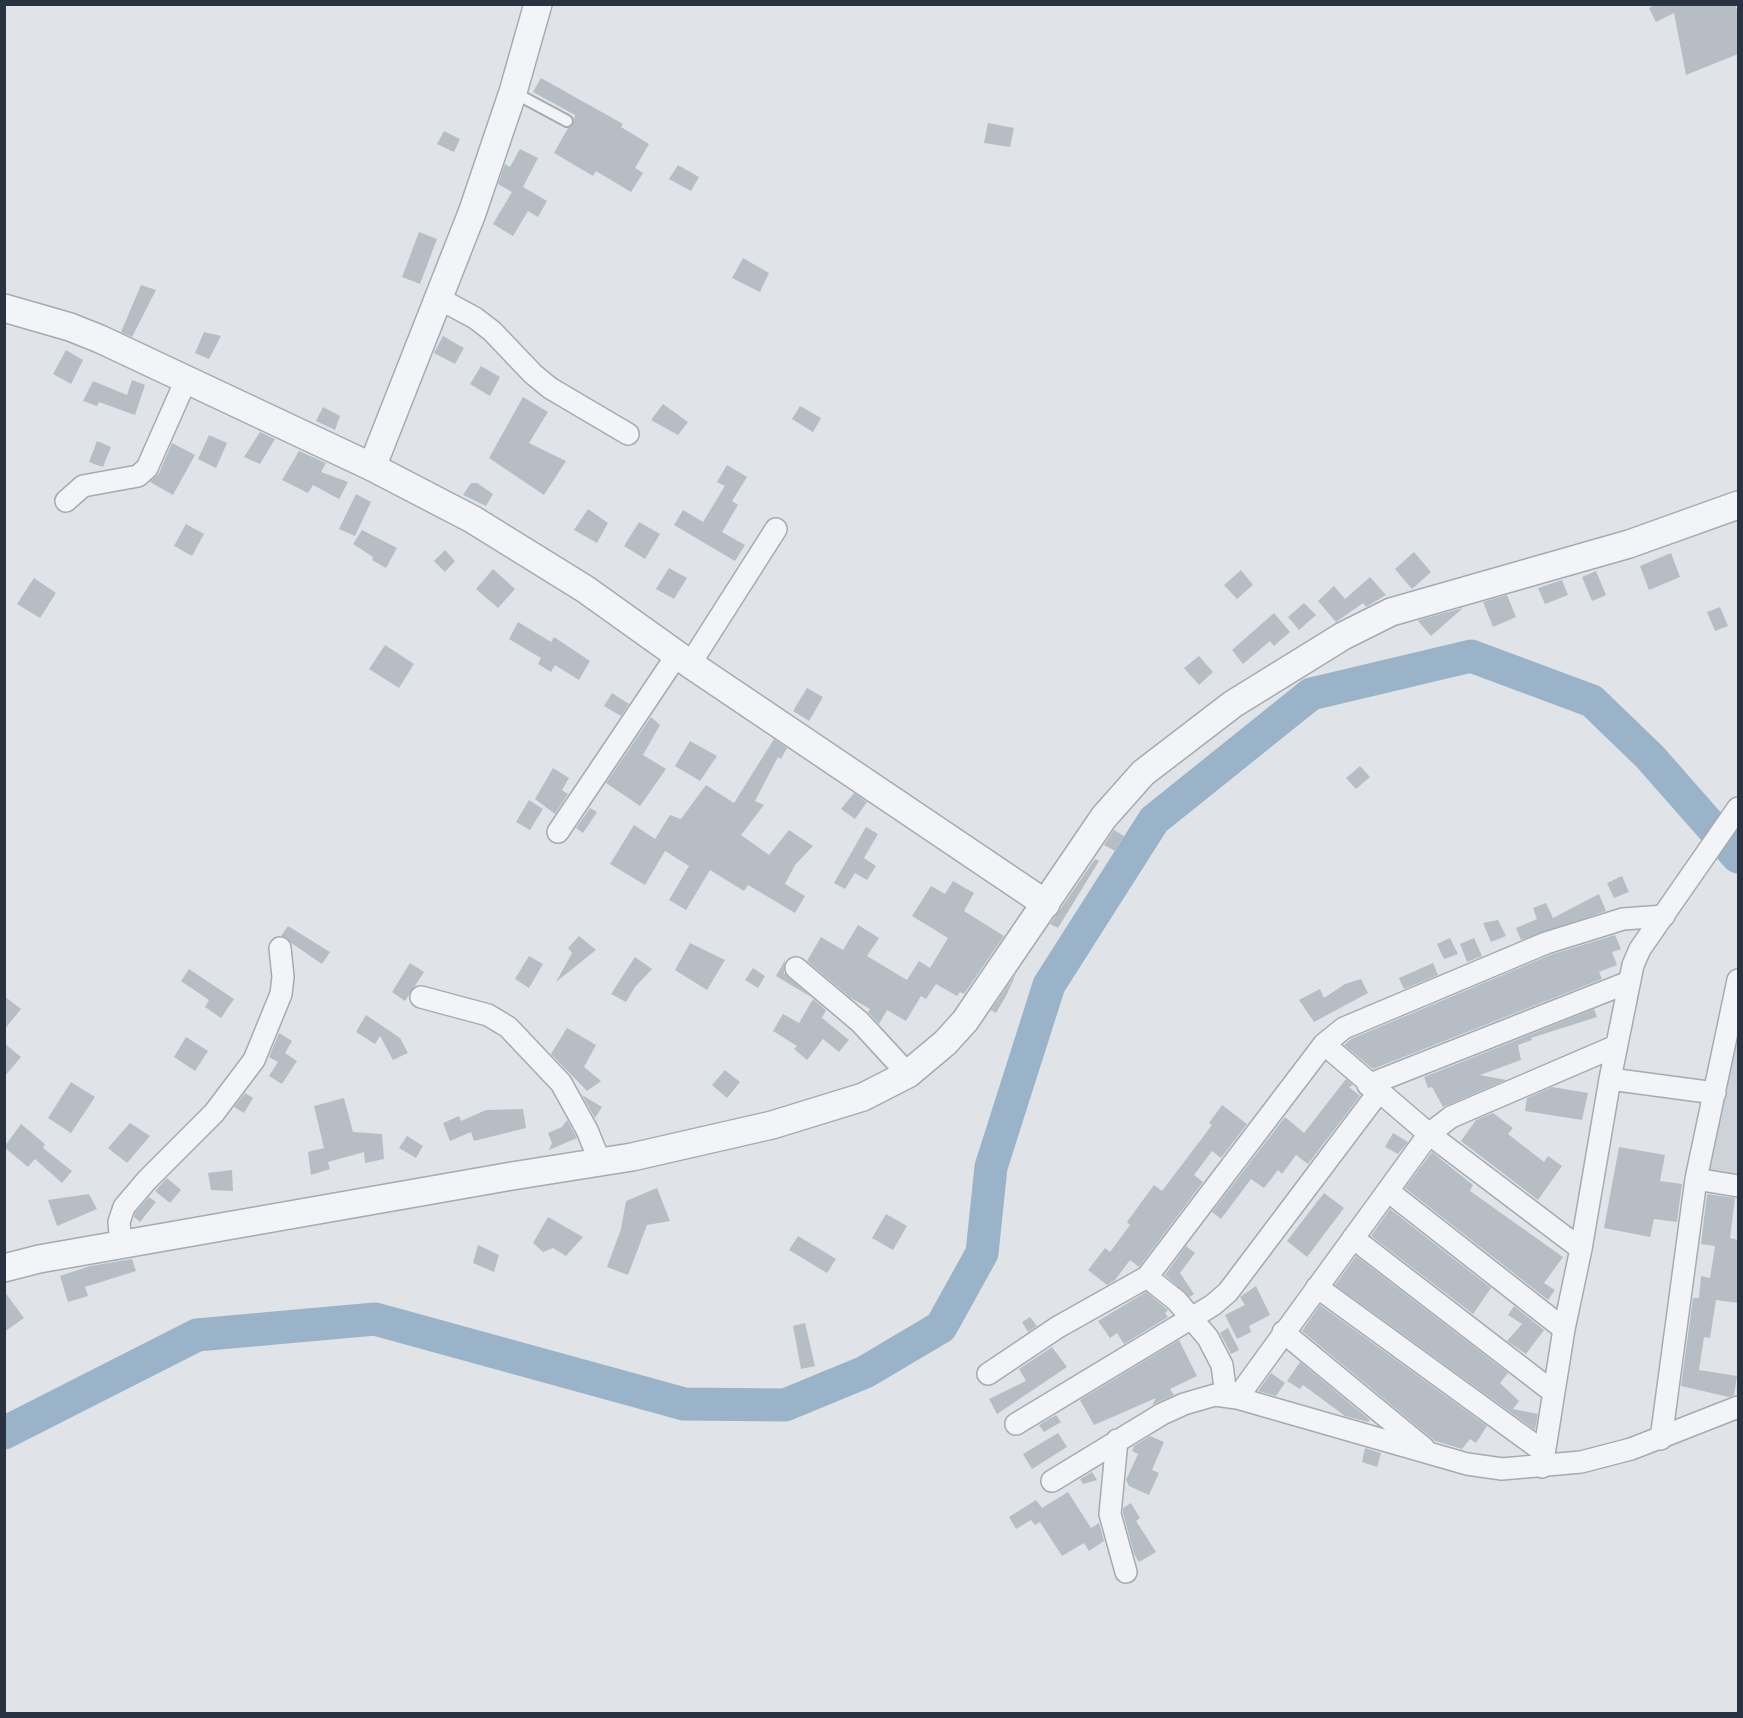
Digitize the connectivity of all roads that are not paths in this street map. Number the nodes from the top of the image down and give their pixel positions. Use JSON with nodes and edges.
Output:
{"nodes":[{"id":1,"x":538,"y":4,"type":"edge"},
{"id":2,"x":513,"y":92,"type":"junction"},
{"id":3,"x":567,"y":121,"type":"dead end"},
{"id":4,"x":440,"y":299,"type":"junction"},
{"id":5,"x":4,"y":308,"type":"edge"},
{"id":6,"x":186,"y":380,"type":"junction"},
{"id":7,"x":628,"y":434,"type":"dead end"},
{"id":8,"x":372,"y":467,"type":"junction"},
{"id":9,"x":66,"y":501,"type":"dead end"},
{"id":10,"x":1737,"y":509,"type":"edge"},
{"id":11,"x":776,"y":529,"type":"dead end"},
{"id":12,"x":684,"y":659,"type":"junction"},
{"id":13,"x":1737,"y":810,"type":"edge"},
{"id":14,"x":558,"y":832,"type":"dead end"},
{"id":15,"x":1046,"y":904,"type":"junction"},
{"id":16,"x":1664,"y":916,"type":"junction"},
{"id":17,"x":280,"y":948,"type":"dead end"},
{"id":18,"x":796,"y":968,"type":"dead end"},
{"id":19,"x":1738,"y":980,"type":"edge"},
{"id":20,"x":1629,"y":982,"type":"junction"},
{"id":21,"x":421,"y":996,"type":"dead end"},
{"id":22,"x":1323,"y":1044,"type":"junction"},
{"id":23,"x":1616,"y":1046,"type":"junction"},
{"id":24,"x":908,"y":1074,"type":"junction"},
{"id":25,"x":1610,"y":1079,"type":"junction"},
{"id":26,"x":1373,"y":1089,"type":"junction"},
{"id":27,"x":1715,"y":1093,"type":"junction"},
{"id":28,"x":1429,"y":1134,"type":"junction"},
{"id":29,"x":600,"y":1162,"type":"junction"},
{"id":30,"x":1696,"y":1179,"type":"junction"},
{"id":31,"x":1738,"y":1186,"type":"edge"},
{"id":32,"x":1388,"y":1191,"type":"junction"},
{"id":33,"x":1353,"y":1238,"type":"junction"},
{"id":34,"x":121,"y":1245,"type":"junction"},
{"id":35,"x":1581,"y":1249,"type":"junction"},
{"id":36,"x":4,"y":1268,"type":"edge"},
{"id":37,"x":1147,"y":1276,"type":"junction"},
{"id":38,"x":1317,"y":1287,"type":"junction"},
{"id":39,"x":1193,"y":1318,"type":"junction"},
{"id":40,"x":1564,"y":1329,"type":"junction"},
{"id":41,"x":1283,"y":1332,"type":"junction"},
{"id":42,"x":988,"y":1374,"type":"dead end"},
{"id":43,"x":1553,"y":1392,"type":"junction"},
{"id":44,"x":1232,"y":1397,"type":"junction"},
{"id":45,"x":1738,"y":1407,"type":"edge"},
{"id":46,"x":1016,"y":1424,"type":"dead end"},
{"id":47,"x":1661,"y":1439,"type":"junction"},
{"id":48,"x":1117,"y":1440,"type":"junction"},
{"id":49,"x":1431,"y":1454,"type":"junction"},
{"id":50,"x":1543,"y":1460,"type":"junction"},
{"id":51,"x":1052,"y":1481,"type":"dead end"},
{"id":52,"x":1126,"y":1572,"type":"dead end"}],
"edges":[{"from":1,"to":2,"type":"street"},
{"from":2,"to":3,"type":"lane"},
{"from":2,"to":4,"type":"street"},
{"from":4,"to":7,"type":"street"},
{"from":4,"to":8,"type":"street"},
{"from":5,"to":6,"type":"street"},
{"from":6,"to":8,"type":"street"},
{"from":6,"to":9,"type":"street"},
{"from":8,"to":12,"type":"street"},
{"from":10,"to":15,"type":"street"},
{"from":11,"to":12,"type":"street"},
{"from":12,"to":14,"type":"street"},
{"from":12,"to":15,"type":"street"},
{"from":13,"to":16,"type":"street"},
{"from":15,"to":24,"type":"street"},
{"from":16,"to":20,"type":"street"},
{"from":16,"to":22,"type":"street"},
{"from":17,"to":34,"type":"street"},
{"from":18,"to":24,"type":"street"},
{"from":19,"to":27,"type":"street"},
{"from":20,"to":23,"type":"street"},
{"from":20,"to":26,"type":"street"},
{"from":21,"to":29,"type":"street"},
{"from":22,"to":26,"type":"street"},
{"from":22,"to":37,"type":"street"},
{"from":23,"to":25,"type":"street"},
{"from":23,"to":28,"type":"street"},
{"from":24,"to":29,"type":"street"},
{"from":25,"to":27,"type":"street"},
{"from":25,"to":35,"type":"street"},
{"from":26,"to":28,"type":"street"},
{"from":26,"to":39,"type":"street"},
{"from":27,"to":30,"type":"street"},
{"from":28,"to":32,"type":"street"},
{"from":28,"to":35,"type":"street"},
{"from":29,"to":34,"type":"street"},
{"from":30,"to":31,"type":"street"},
{"from":30,"to":47,"type":"street"},
{"from":32,"to":33,"type":"street"},
{"from":32,"to":40,"type":"street"},
{"from":33,"to":38,"type":"street"},
{"from":33,"to":43,"type":"street"},
{"from":34,"to":36,"type":"street"},
{"from":35,"to":40,"type":"street"},
{"from":37,"to":39,"type":"street"},
{"from":37,"to":42,"type":"street"},
{"from":38,"to":41,"type":"street"},
{"from":38,"to":50,"type":"street"},
{"from":39,"to":44,"type":"street"},
{"from":39,"to":46,"type":"street"},
{"from":40,"to":43,"type":"street"},
{"from":41,"to":44,"type":"street"},
{"from":41,"to":49,"type":"street"},
{"from":43,"to":50,"type":"street"},
{"from":44,"to":48,"type":"street"},
{"from":44,"to":49,"type":"street"},
{"from":45,"to":47,"type":"street"},
{"from":47,"to":50,"type":"street"},
{"from":48,"to":51,"type":"street"},
{"from":48,"to":52,"type":"street"},
{"from":49,"to":50,"type":"street"}]}
